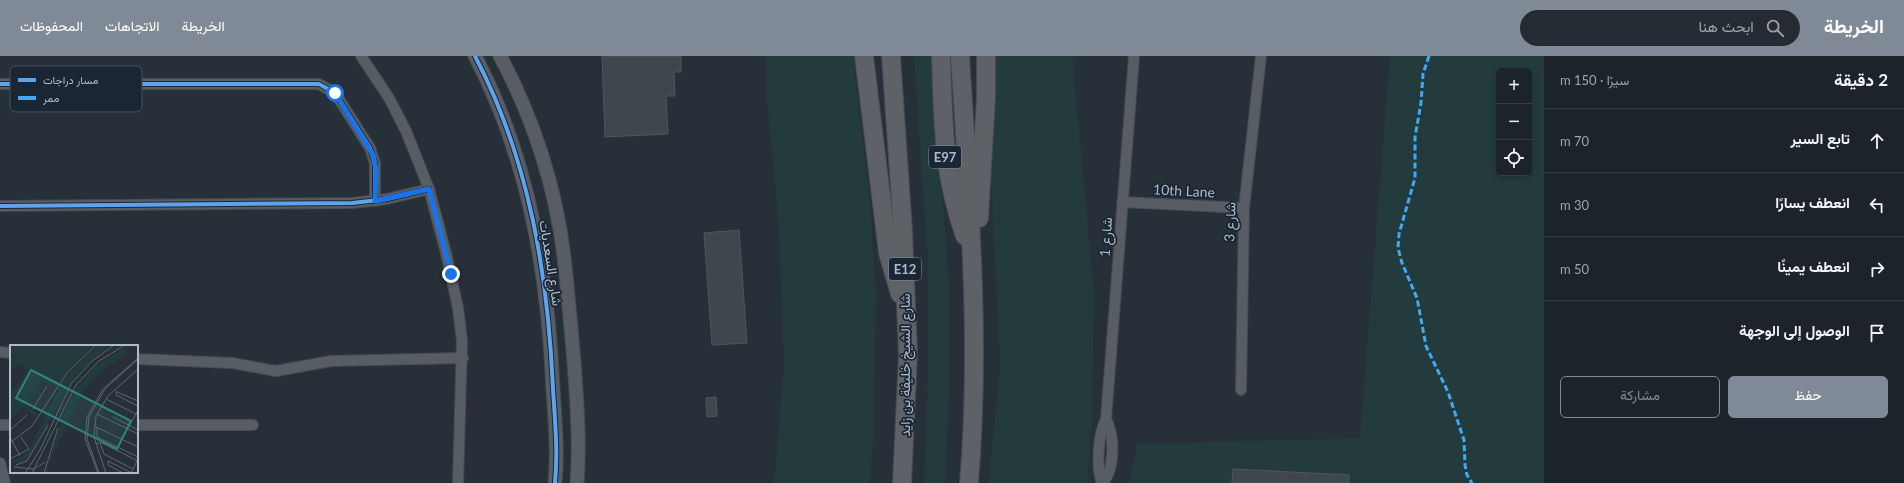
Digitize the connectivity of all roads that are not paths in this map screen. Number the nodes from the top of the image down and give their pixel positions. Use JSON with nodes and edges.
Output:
{"nodes":[{"id":1,"x":361,"y":56,"type":"edge"},
{"id":2,"x":475,"y":56,"type":"edge"},
{"id":3,"x":500,"y":56,"type":"edge"},
{"id":4,"x":864,"y":56,"type":"edge"},
{"id":5,"x":892,"y":56,"type":"edge"},
{"id":6,"x":941,"y":56,"type":"edge"},
{"id":7,"x":960,"y":56,"type":"edge"},
{"id":8,"x":986,"y":56,"type":"edge"},
{"id":9,"x":1134,"y":56,"type":"edge"},
{"id":10,"x":1261,"y":56,"type":"edge"},
{"id":11,"x":142,"y":84,"type":"edge"},
{"id":12,"x":429,"y":189,"type":"junction"},
{"id":13,"x":375,"y":201,"type":"junction"},
{"id":14,"x":1122,"y":202,"type":"junction"},
{"id":15,"x":0,"y":206,"type":"edge"},
{"id":16,"x":1244,"y":208,"type":"junction"},
{"id":17,"x":972,"y":254,"type":"junction"},
{"id":18,"x":907,"y":309,"type":"junction"},
{"id":19,"x":0,"y":352,"type":"edge"},
{"id":20,"x":10,"y":353,"type":"edge"},
{"id":21,"x":138,"y":358,"type":"edge"},
{"id":22,"x":463,"y":358,"type":"junction"},
{"id":23,"x":1241,"y":390,"type":"dead end"},
{"id":24,"x":138,"y":425,"type":"edge"},
{"id":25,"x":253,"y":425,"type":"dead end"},
{"id":26,"x":0,"y":463,"type":"edge"},
{"id":27,"x":5,"y":483,"type":"edge"},
{"id":28,"x":458,"y":483,"type":"edge"},
{"id":29,"x":555,"y":483,"type":"edge"},
{"id":30,"x":577,"y":483,"type":"edge"},
{"id":31,"x":902,"y":483,"type":"edge"},
{"id":32,"x":969,"y":483,"type":"edge"},
{"id":33,"x":1103,"y":483,"type":"edge"}],
"edges":[{"from":1,"to":12,"type":"street"},
{"from":2,"to":29,"type":"street","name":"شارع السعديات"},
{"from":3,"to":30,"type":"street","name":"شارع السعديات"},
{"from":4,"to":18,"type":"highway"},
{"from":5,"to":18,"type":"highway","name":"شارع الشيخ خليفة بن زايد","number":"E12"},
{"from":6,"to":17,"type":"highway","number":"E97"},
{"from":7,"to":17,"type":"highway"},
{"from":8,"to":17,"type":"highway"},
{"from":9,"to":14,"type":"street","name":"شارع 1"},
{"from":10,"to":16,"type":"street","name":"شارع 3"},
{"from":11,"to":13,"type":"street"},
{"from":12,"to":13,"type":"street"},
{"from":12,"to":22,"type":"street"},
{"from":13,"to":15,"type":"street"},
{"from":14,"to":16,"type":"street","name":"10th Lane"},
{"from":14,"to":33,"type":"street","name":"شارع 1"},
{"from":16,"to":23,"type":"street","name":"شارع 3"},
{"from":17,"to":32,"type":"highway"},
{"from":18,"to":31,"type":"highway","name":"شارع الشيخ خليفة بن زايد","number":"E12"},
{"from":19,"to":20,"type":"street"},
{"from":21,"to":22,"type":"street"},
{"from":22,"to":28,"type":"street"},
{"from":24,"to":25,"type":"street"},
{"from":26,"to":27,"type":"street"}]}
